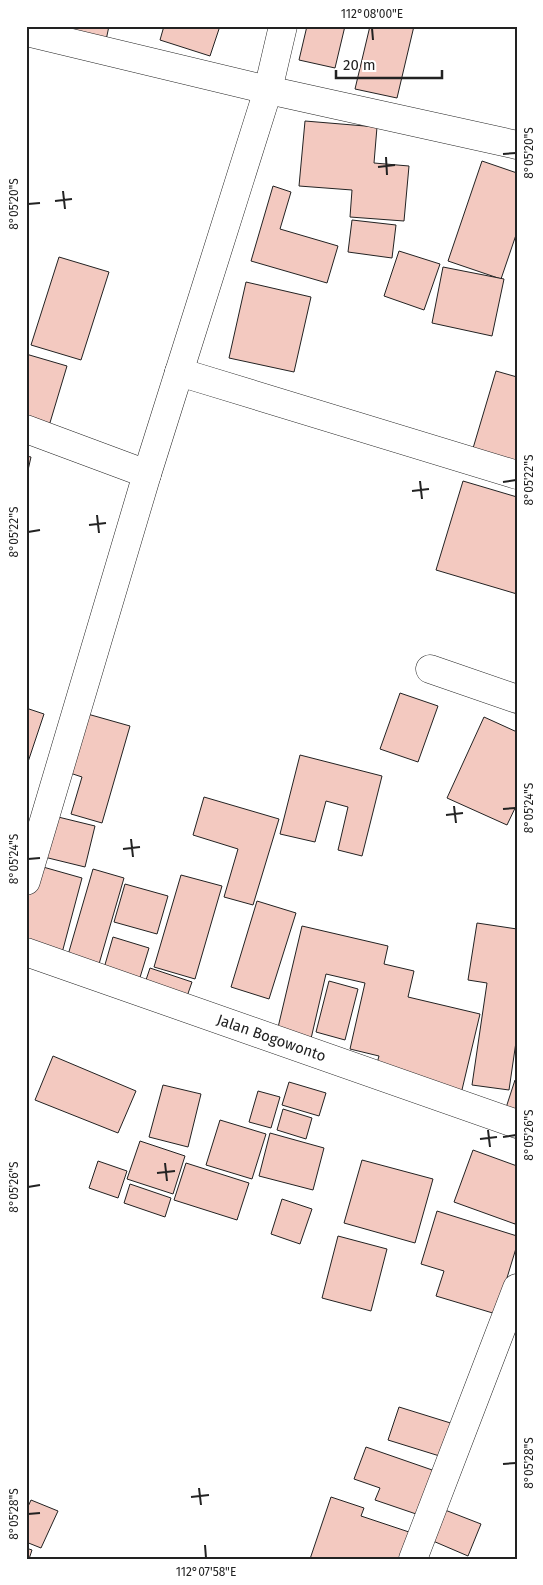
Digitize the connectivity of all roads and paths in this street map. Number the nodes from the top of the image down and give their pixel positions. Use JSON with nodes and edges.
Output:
{"nodes":[{"id":1,"x":283,"y":26,"type":"edge"},
{"id":2,"x":26,"y":32,"type":"edge"},
{"id":3,"x":268,"y":90,"type":"junction"},
{"id":4,"x":517,"y":145,"type":"edge"},
{"id":5,"x":179,"y":372,"type":"junction"},
{"id":6,"x":26,"y":428,"type":"edge"},
{"id":7,"x":147,"y":474,"type":"junction"},
{"id":8,"x":517,"y":475,"type":"edge"},
{"id":9,"x":430,"y":669,"type":"dead end"},
{"id":10,"x":517,"y":699,"type":"edge"},
{"id":11,"x":26,"y":881,"type":"edge"},
{"id":12,"x":26,"y":952,"type":"edge"},
{"id":13,"x":517,"y":1124,"type":"edge"},
{"id":14,"x":517,"y":1288,"type":"edge"},
{"id":15,"x":413,"y":1559,"type":"edge"}],
"edges":[{"from":1,"to":3,"type":"street"},
{"from":2,"to":3,"type":"street"},
{"from":3,"to":4,"type":"street"},
{"from":3,"to":5,"type":"street"},
{"from":5,"to":7,"type":"street"},
{"from":5,"to":8,"type":"street"},
{"from":6,"to":7,"type":"street"},
{"from":7,"to":11,"type":"street"},
{"from":9,"to":10,"type":"street"},
{"from":12,"to":13,"type":"street","name":"Jalan Bogowonto"},
{"from":14,"to":15,"type":"street"}]}
